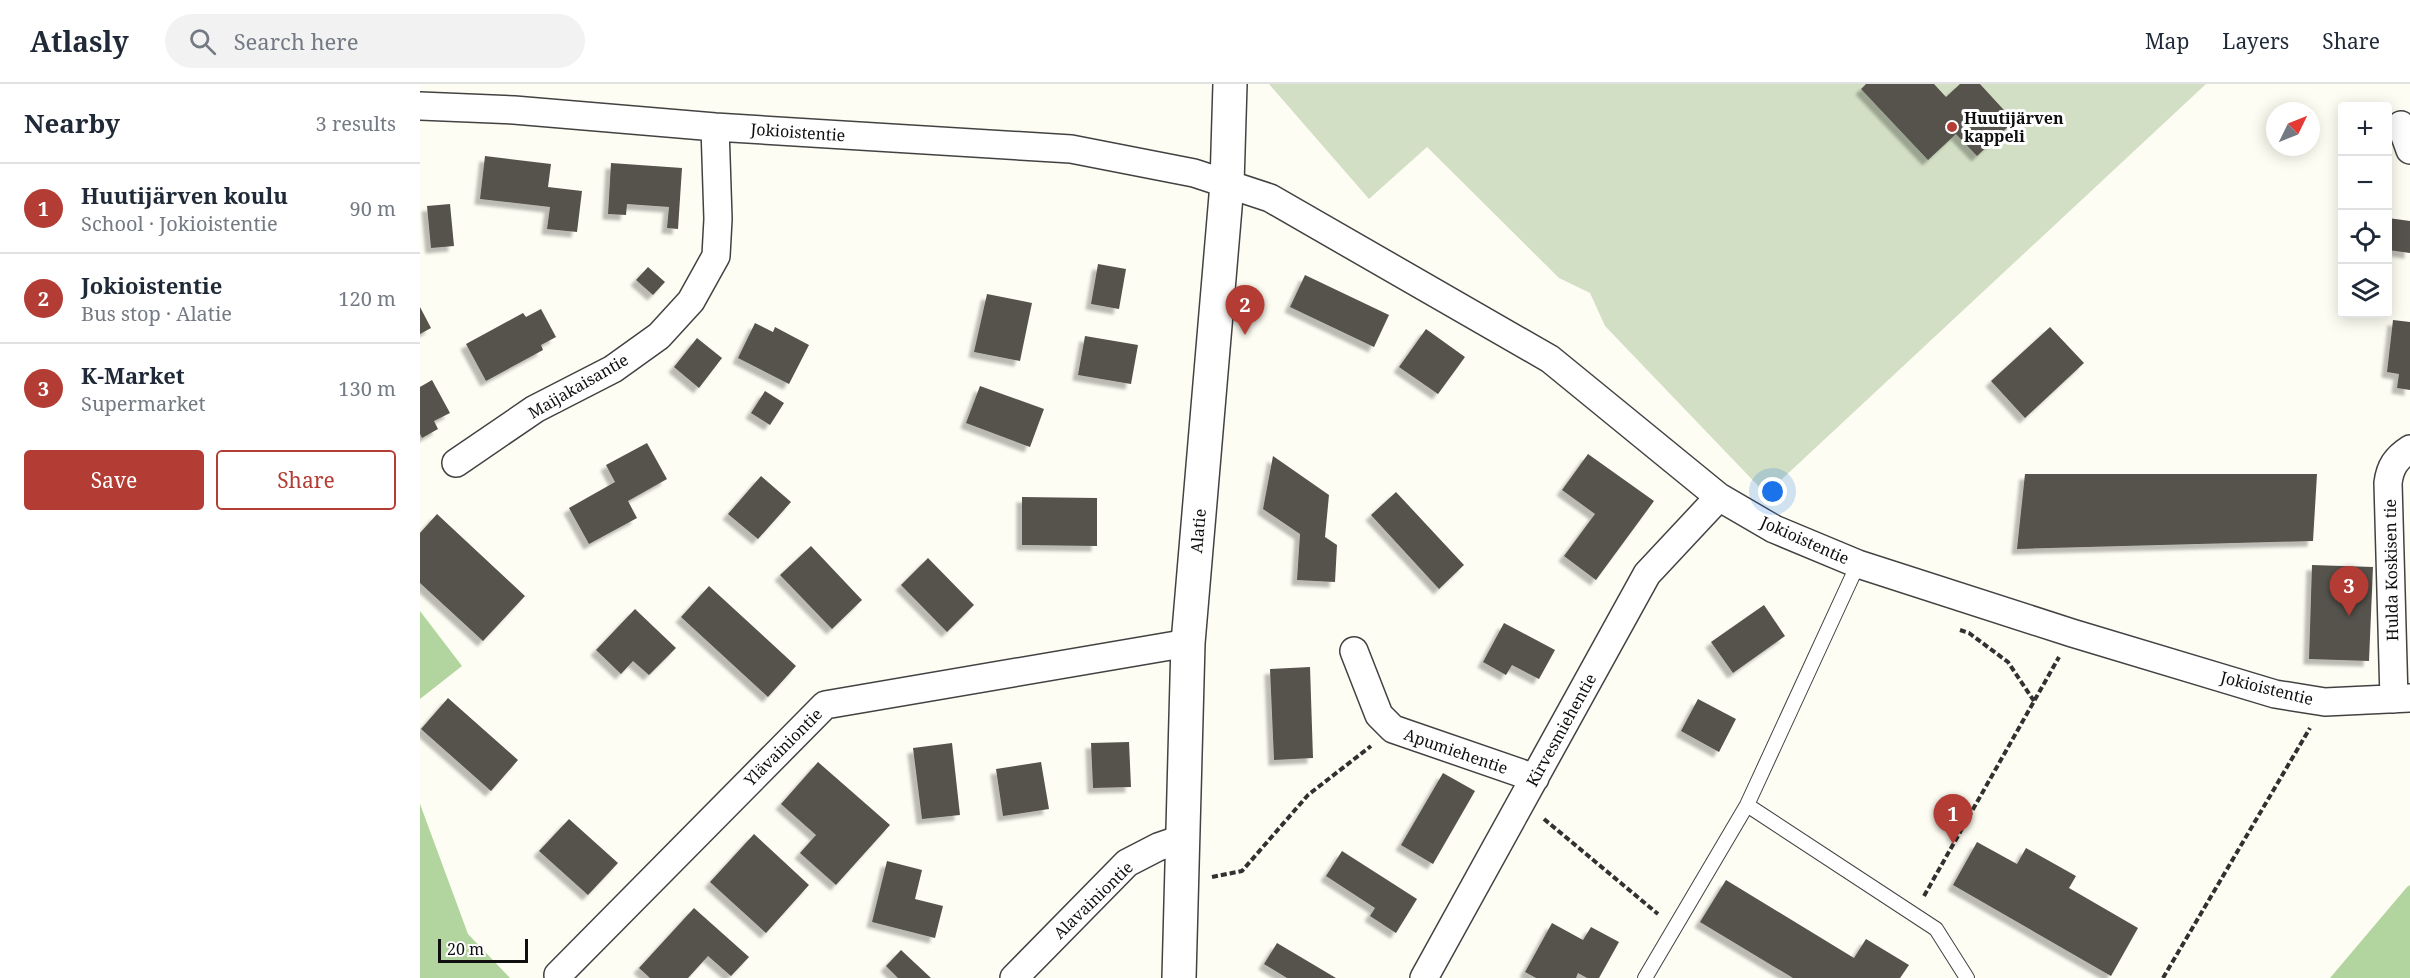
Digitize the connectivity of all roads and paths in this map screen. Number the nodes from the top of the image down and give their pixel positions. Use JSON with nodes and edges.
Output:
{"nodes":[{"id":1,"x":1230,"y":84,"type":"edge"},
{"id":2,"x":420,"y":106,"type":"edge"},
{"id":3,"x":2401,"y":125,"type":"dead end"},
{"id":4,"x":715,"y":126,"type":"junction"},
{"id":5,"x":2410,"y":150,"type":"edge"},
{"id":6,"x":1227,"y":184,"type":"junction"},
{"id":7,"x":2410,"y":449,"type":"edge"},
{"id":8,"x":456,"y":464,"type":"dead end"},
{"id":9,"x":1719,"y":496,"type":"junction"},
{"id":10,"x":1858,"y":564,"type":"junction"},
{"id":11,"x":1958,"y":629,"type":"dead end"},
{"id":12,"x":2072,"y":633,"type":"junction"},
{"id":13,"x":1188,"y":643,"type":"junction"},
{"id":14,"x":1354,"y":651,"type":"dead end"},
{"id":15,"x":2402,"y":699,"type":"edge"},
{"id":16,"x":2034,"y":701,"type":"junction"},
{"id":17,"x":2325,"y":702,"type":"junction"},
{"id":18,"x":1393,"y":729,"type":"junction"},
{"id":19,"x":1529,"y":789,"type":"junction"},
{"id":20,"x":1747,"y":805,"type":"junction"},
{"id":21,"x":1184,"y":838,"type":"junction"},
{"id":22,"x":1181,"y":882,"type":"junction"},
{"id":23,"x":1914,"y":913,"type":"junction"},
{"id":24,"x":1674,"y":928,"type":"junction"},
{"id":25,"x":558,"y":975,"type":"dead end"},
{"id":26,"x":1014,"y":978,"type":"edge"},
{"id":27,"x":1179,"y":978,"type":"edge"},
{"id":28,"x":1424,"y":978,"type":"edge"},
{"id":29,"x":1645,"y":978,"type":"edge"},
{"id":30,"x":1967,"y":978,"type":"edge"},
{"id":31,"x":2163,"y":978,"type":"edge"}],
"edges":[{"from":1,"to":6,"type":"street","name":"Alatie"},
{"from":2,"to":4,"type":"street","name":"Jokioistentie"},
{"from":3,"to":5,"type":"street"},
{"from":4,"to":6,"type":"street","name":"Jokioistentie"},
{"from":4,"to":8,"type":"street","name":"Maijakaisantie"},
{"from":6,"to":9,"type":"street","name":"Jokioistentie"},
{"from":6,"to":13,"type":"street","name":"Alatie"},
{"from":7,"to":15,"type":"street","name":"Hulda Koskisen tie"},
{"from":9,"to":10,"type":"street","name":"Jokioistentie"},
{"from":9,"to":19,"type":"street","name":"Kirvesmiehentie"},
{"from":10,"to":12,"type":"street","name":"Jokioistentie"},
{"from":10,"to":20,"type":"lane"},
{"from":11,"to":16,"type":"path"},
{"from":12,"to":16,"type":"path"},
{"from":12,"to":17,"type":"street","name":"Jokioistentie"},
{"from":13,"to":21,"type":"street","name":"Alatie"},
{"from":13,"to":25,"type":"street","name":"Ylävainiontie"},
{"from":14,"to":18,"type":"street","name":"Apumiehentie"},
{"from":15,"to":17,"type":"street","name":"Jokioistentie"},
{"from":16,"to":23,"type":"path"},
{"from":17,"to":31,"type":"path"},
{"from":18,"to":19,"type":"street","name":"Apumiehentie"},
{"from":18,"to":22,"type":"path"},
{"from":19,"to":24,"type":"path"},
{"from":19,"to":28,"type":"street","name":"Kirvesmiehentie"},
{"from":20,"to":23,"type":"lane"},
{"from":20,"to":24,"type":"lane"},
{"from":21,"to":22,"type":"street","name":"Alatie"},
{"from":21,"to":26,"type":"street","name":"Alavainiontie"},
{"from":22,"to":27,"type":"street","name":"Alatie"},
{"from":23,"to":30,"type":"lane"},
{"from":24,"to":29,"type":"lane"}]}
